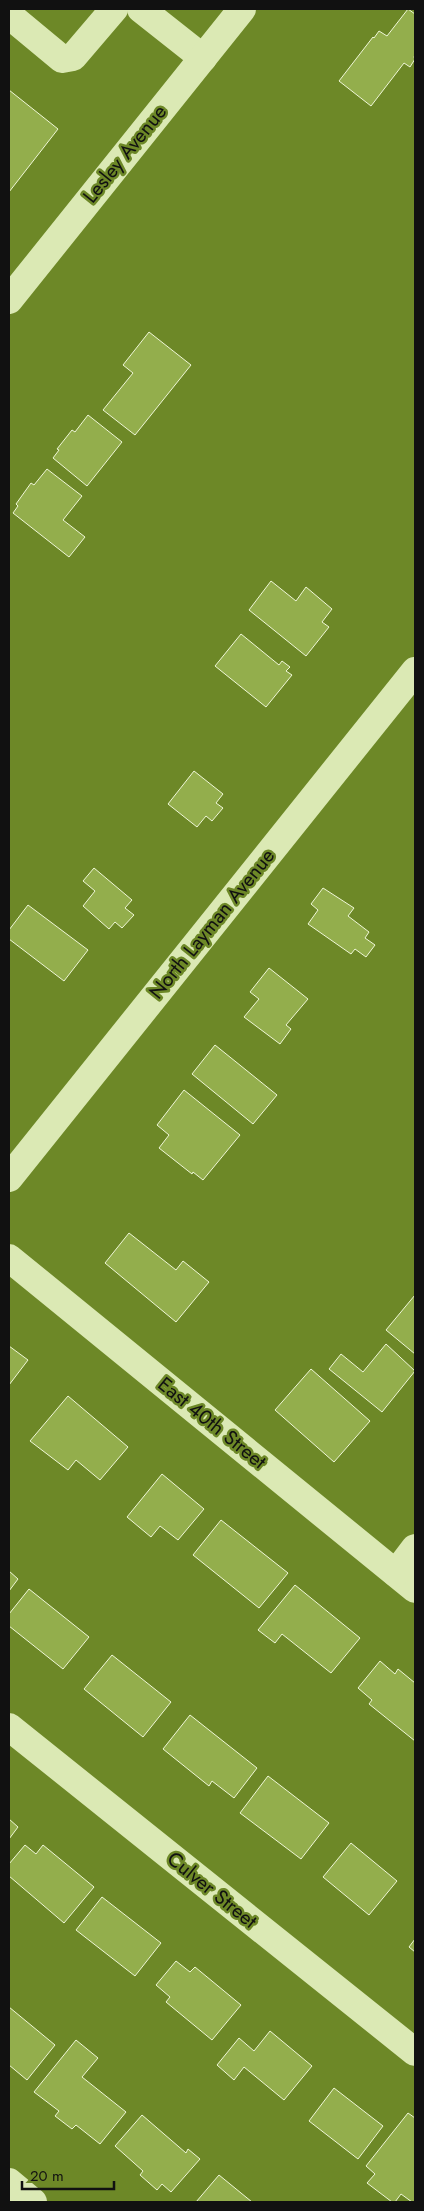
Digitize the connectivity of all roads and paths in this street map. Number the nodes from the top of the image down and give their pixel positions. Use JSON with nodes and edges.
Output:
{"nodes":[{"id":1,"x":114,"y":9,"type":"edge"},
{"id":2,"x":141,"y":9,"type":"edge"},
{"id":3,"x":242,"y":9,"type":"edge"},
{"id":4,"x":9,"y":15,"type":"edge"},
{"id":5,"x":203,"y":58,"type":"junction"},
{"id":6,"x":9,"y":300,"type":"edge"},
{"id":7,"x":415,"y":671,"type":"edge"},
{"id":8,"x":9,"y":1178,"type":"edge"},
{"id":9,"x":9,"y":1258,"type":"edge"},
{"id":10,"x":415,"y":1548,"type":"edge"},
{"id":11,"x":406,"y":1581,"type":"edge"},
{"id":12,"x":9,"y":1727,"type":"edge"},
{"id":13,"x":415,"y":2052,"type":"edge"},
{"id":14,"x":9,"y":2182,"type":"edge"},
{"id":15,"x":33,"y":2202,"type":"edge"}],
"edges":[{"from":1,"to":4,"type":"street"},
{"from":2,"to":5,"type":"street"},
{"from":3,"to":5,"type":"street","name":"Lesley Avenue"},
{"from":5,"to":6,"type":"street","name":"Lesley Avenue"},
{"from":7,"to":8,"type":"street","name":"North Layman Avenue"},
{"from":9,"to":11,"type":"street","name":"East 40th Street"},
{"from":10,"to":11,"type":"street"},
{"from":12,"to":13,"type":"street","name":"Culver Street"},
{"from":14,"to":15,"type":"street"}]}
